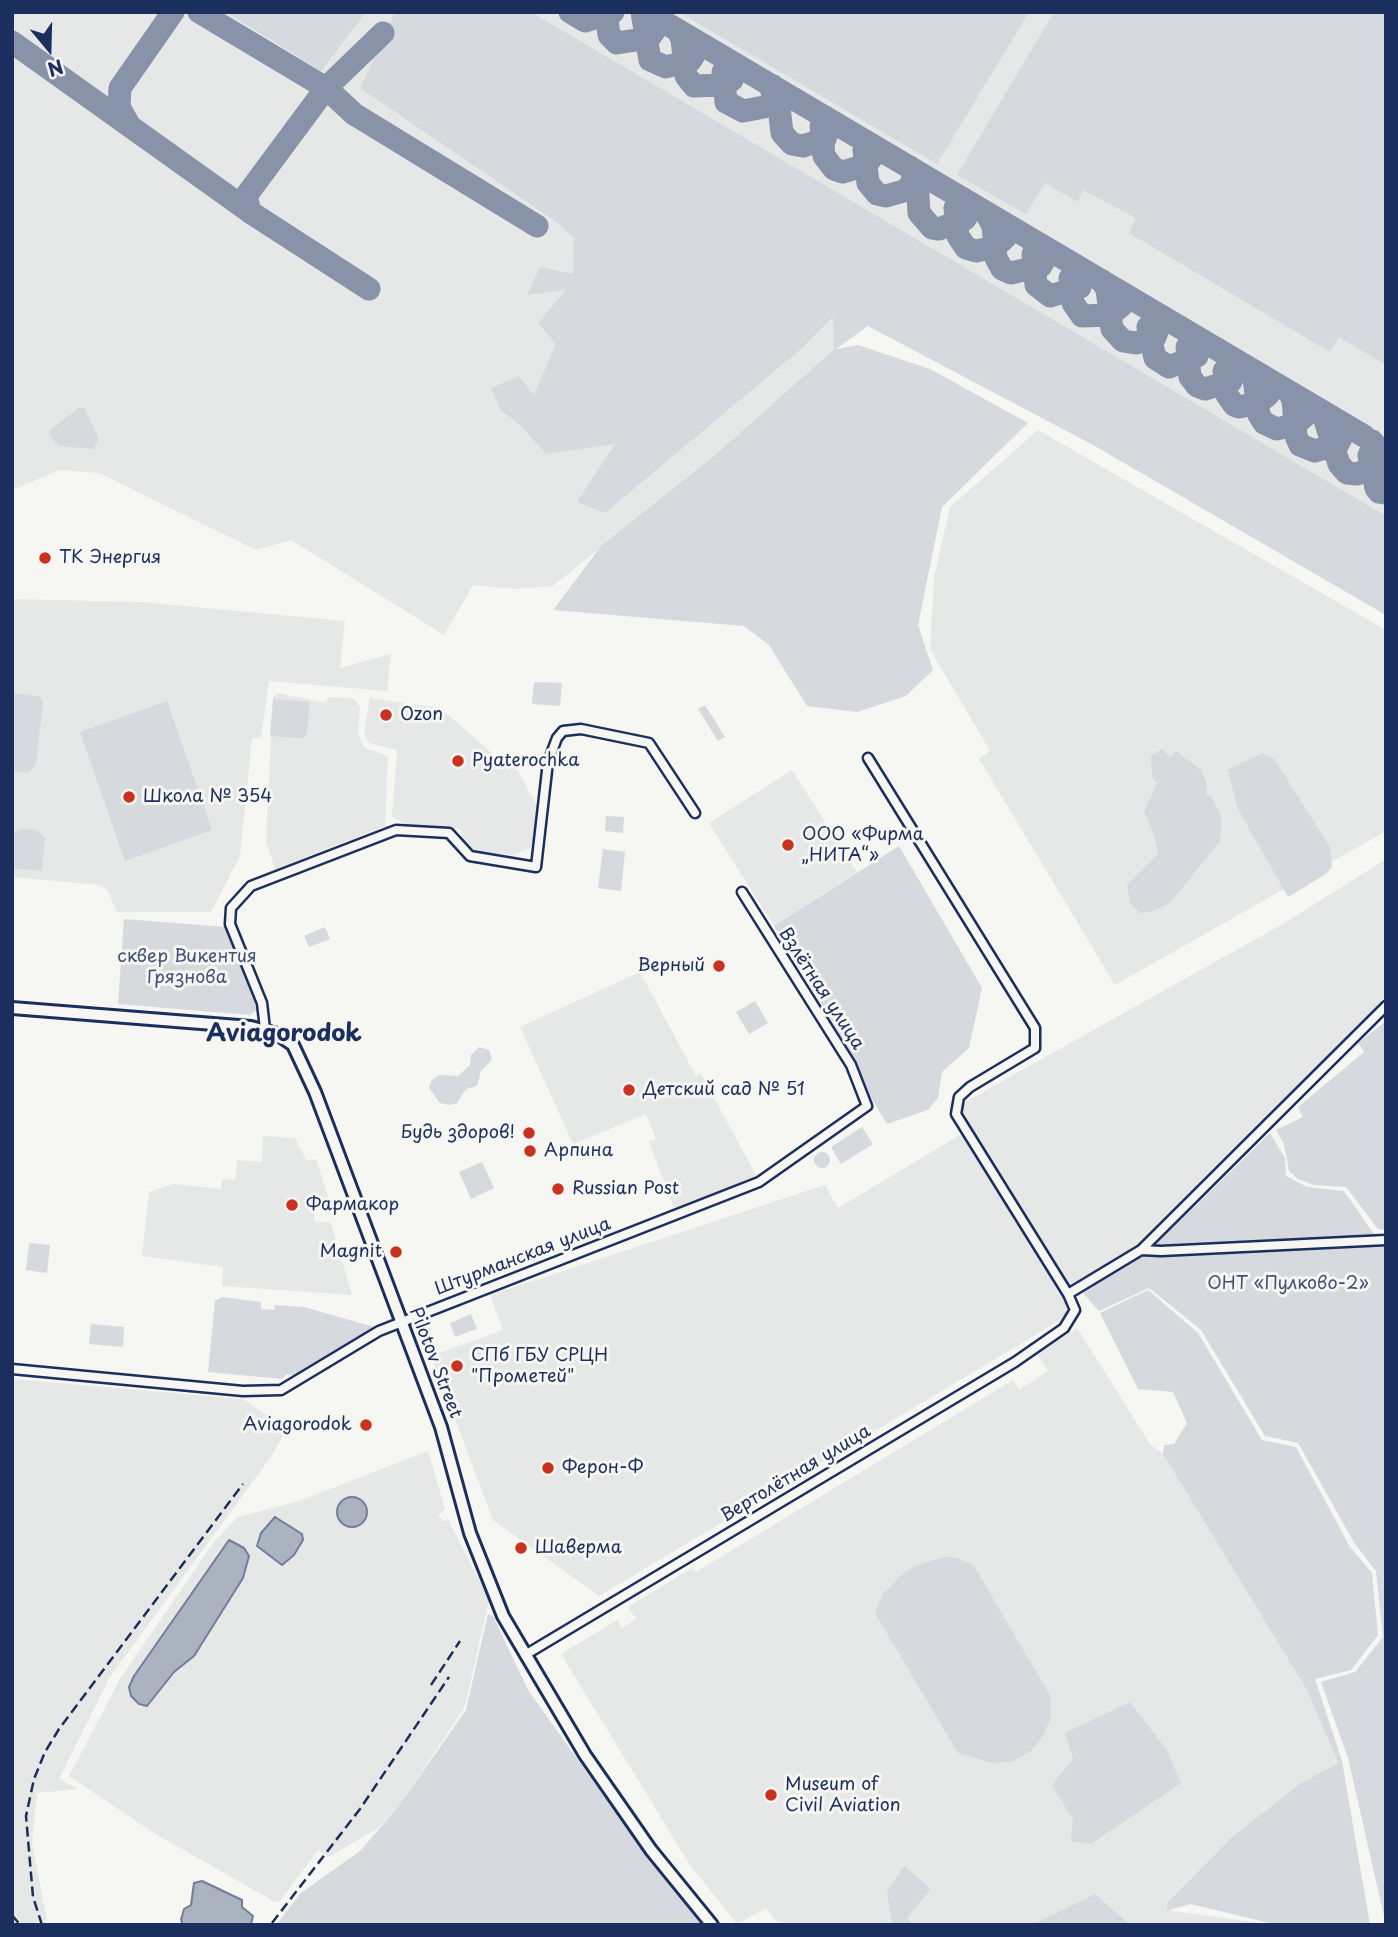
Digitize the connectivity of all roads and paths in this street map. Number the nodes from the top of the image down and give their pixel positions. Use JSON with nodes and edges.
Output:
{"nodes":[{"id":1,"x":868,"y":758,"type":"dead end"},
{"id":2,"x":695,"y":813,"type":"dead end"},
{"id":3,"x":742,"y":892,"type":"dead end"},
{"id":4,"x":1386,"y":1006,"type":"edge"},
{"id":5,"x":12,"y":1008,"type":"edge"},
{"id":6,"x":265,"y":1030,"type":"junction"},
{"id":7,"x":867,"y":1106,"type":"joint"},
{"id":8,"x":1386,"y":1240,"type":"edge"},
{"id":9,"x":1141,"y":1250,"type":"junction"},
{"id":10,"x":1068,"y":1294,"type":"junction"},
{"id":11,"x":400,"y":1321,"type":"junction"},
{"id":12,"x":12,"y":1369,"type":"edge"},
{"id":13,"x":524,"y":1655,"type":"junction"},
{"id":14,"x":712,"y":1925,"type":"edge"}],
"edges":[{"from":1,"to":10,"type":"street"},
{"from":2,"to":6,"type":"street"},
{"from":3,"to":7,"type":"street","name":"Взлётная улица"},
{"from":4,"to":9,"type":"street"},
{"from":5,"to":6,"type":"street","name":"Pilotov Street"},
{"from":6,"to":11,"type":"street","name":"Pilotov Street"},
{"from":7,"to":11,"type":"street","name":"Штурманская улица"},
{"from":8,"to":9,"type":"street"},
{"from":9,"to":10,"type":"street"},
{"from":10,"to":13,"type":"street","name":"Вертолётная улица"},
{"from":11,"to":12,"type":"street","name":"Штурманская улица"},
{"from":11,"to":13,"type":"street","name":"Pilotov Street"},
{"from":13,"to":14,"type":"street","name":"Pilotov Street"}]}
